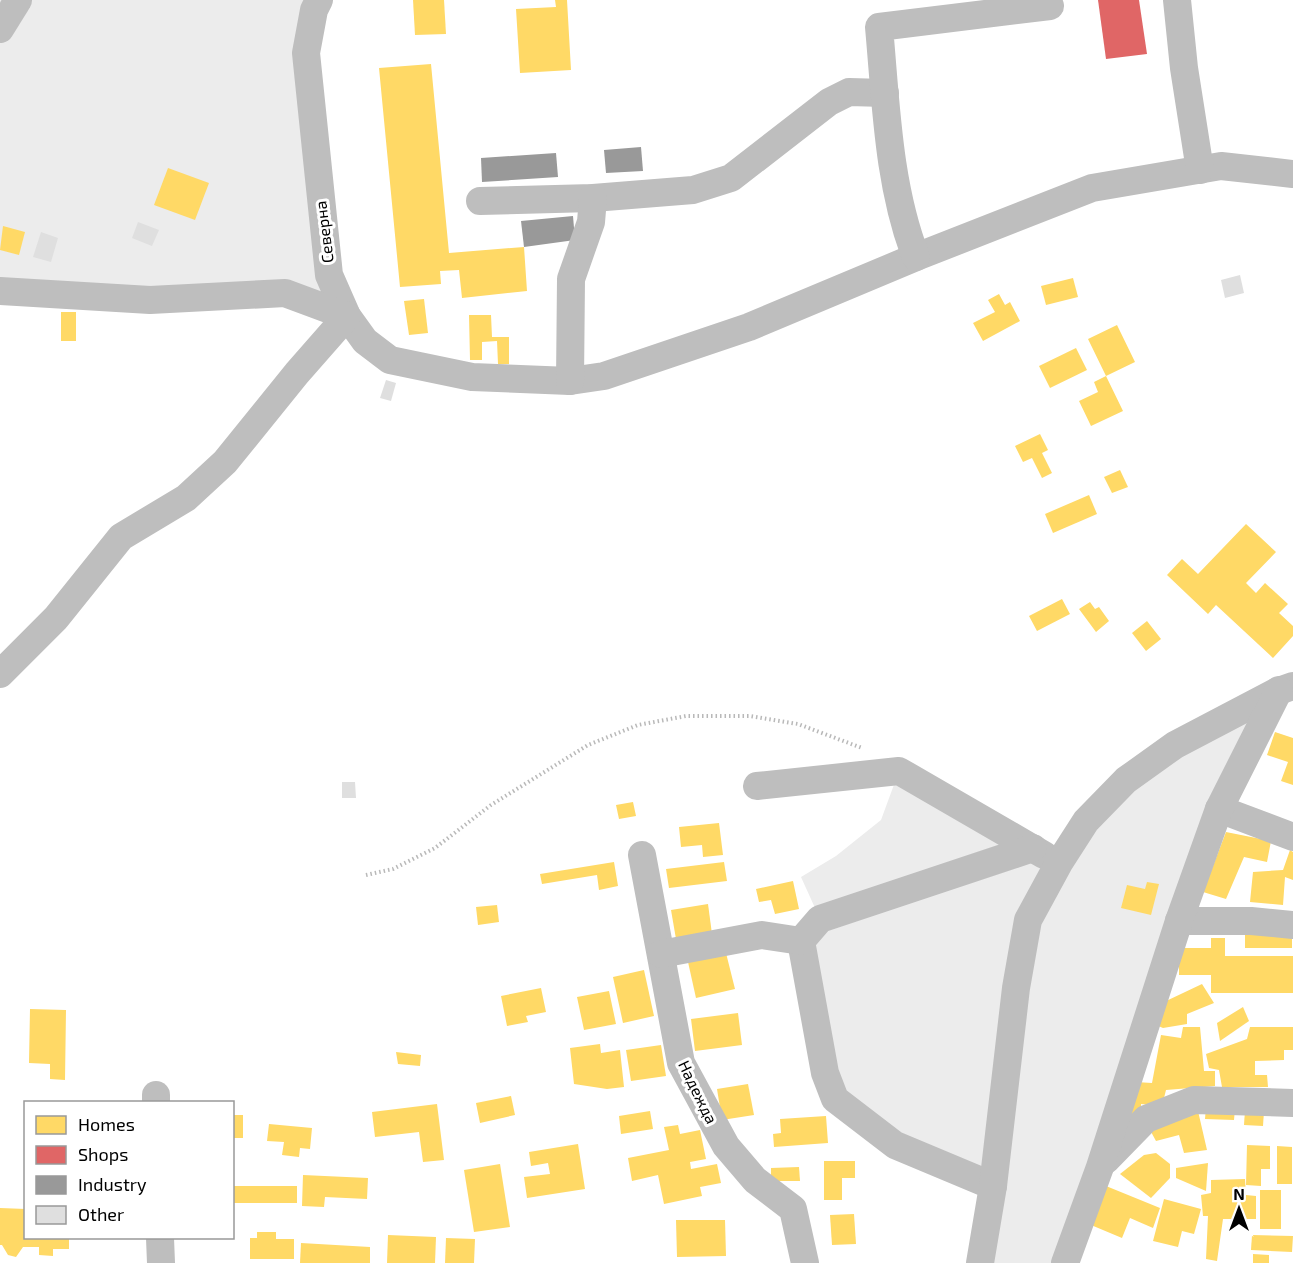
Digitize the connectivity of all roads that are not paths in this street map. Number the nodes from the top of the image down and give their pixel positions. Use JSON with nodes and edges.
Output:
{"nodes":[{"id":1,"x":18,"y":0,"type":"edge"},
{"id":2,"x":319,"y":0,"type":"edge"},
{"id":3,"x":1177,"y":0,"type":"edge"},
{"id":4,"x":1050,"y":6,"type":"dead end"},
{"id":5,"x":0,"y":29,"type":"edge"},
{"id":6,"x":885,"y":93,"type":"junction"},
{"id":7,"x":1200,"y":170,"type":"junction"},
{"id":8,"x":1293,"y":174,"type":"edge"},
{"id":9,"x":593,"y":198,"type":"junction"},
{"id":10,"x":480,"y":201,"type":"dead end"},
{"id":11,"x":916,"y":257,"type":"junction"},
{"id":12,"x":0,"y":291,"type":"edge"},
{"id":13,"x":347,"y":316,"type":"junction"},
{"id":14,"x":570,"y":381,"type":"junction"},
{"id":15,"x":0,"y":674,"type":"edge"},
{"id":16,"x":1287,"y":684,"type":"edge"},
{"id":17,"x":757,"y":786,"type":"dead end"},
{"id":18,"x":1219,"y":809,"type":"junction"},
{"id":19,"x":1293,"y":837,"type":"edge"},
{"id":20,"x":1033,"y":848,"type":"junction"},
{"id":21,"x":642,"y":855,"type":"dead end"},
{"id":22,"x":1059,"y":863,"type":"junction"},
{"id":23,"x":1179,"y":921,"type":"junction"},
{"id":24,"x":1293,"y":925,"type":"edge"},
{"id":25,"x":801,"y":941,"type":"junction"},
{"id":26,"x":661,"y":954,"type":"junction"},
{"id":27,"x":1293,"y":1103,"type":"edge"},
{"id":28,"x":1100,"y":1167,"type":"junction"},
{"id":29,"x":993,"y":1186,"type":"junction"},
{"id":30,"x":160,"y":1239,"type":"edge"},
{"id":31,"x":161,"y":1263,"type":"edge"},
{"id":32,"x":805,"y":1263,"type":"edge"},
{"id":33,"x":980,"y":1263,"type":"edge"},
{"id":34,"x":1065,"y":1263,"type":"edge"}],
"edges":[{"from":1,"to":5,"type":"street"},
{"from":2,"to":13,"type":"street","name":"Северна"},
{"from":3,"to":7,"type":"street"},
{"from":4,"to":6,"type":"street"},
{"from":6,"to":9,"type":"street"},
{"from":6,"to":11,"type":"street"},
{"from":7,"to":8,"type":"street","name":"Северна"},
{"from":7,"to":11,"type":"street","name":"Северна"},
{"from":9,"to":10,"type":"street"},
{"from":9,"to":14,"type":"street"},
{"from":11,"to":14,"type":"street","name":"Северна"},
{"from":12,"to":13,"type":"street"},
{"from":13,"to":14,"type":"street","name":"Северна"},
{"from":13,"to":15,"type":"street"},
{"from":16,"to":18,"type":"street"},
{"from":16,"to":22,"type":"street"},
{"from":17,"to":20,"type":"street"},
{"from":18,"to":19,"type":"street"},
{"from":18,"to":23,"type":"street"},
{"from":20,"to":22,"type":"street"},
{"from":20,"to":25,"type":"street"},
{"from":21,"to":26,"type":"street","name":"Надежда"},
{"from":22,"to":29,"type":"street"},
{"from":23,"to":24,"type":"street"},
{"from":23,"to":28,"type":"street"},
{"from":25,"to":26,"type":"street"},
{"from":25,"to":29,"type":"street"},
{"from":26,"to":32,"type":"street","name":"Надежда"},
{"from":27,"to":28,"type":"street"},
{"from":28,"to":34,"type":"street"},
{"from":29,"to":33,"type":"street"},
{"from":30,"to":31,"type":"street"}]}
